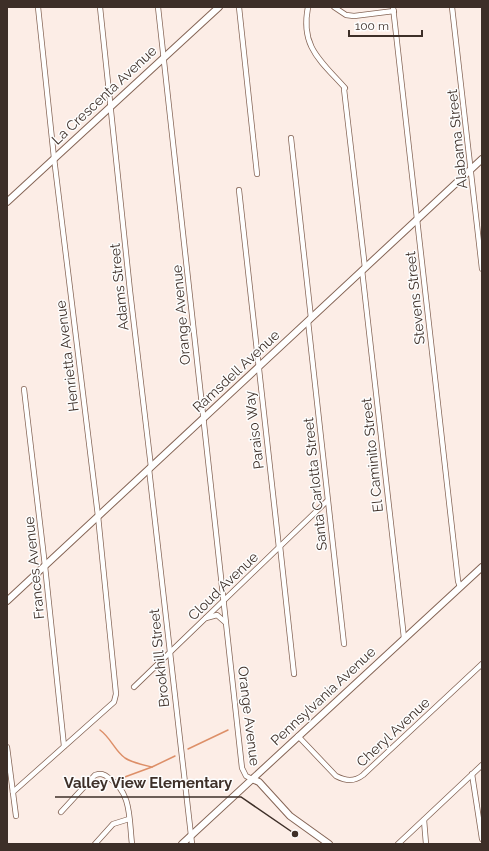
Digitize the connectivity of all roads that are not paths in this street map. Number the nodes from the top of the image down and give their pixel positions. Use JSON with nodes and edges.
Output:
{"nodes":[{"id":1,"x":38,"y":7,"type":"edge"},
{"id":2,"x":100,"y":7,"type":"edge"},
{"id":3,"x":158,"y":7,"type":"edge"},
{"id":4,"x":219,"y":7,"type":"edge"},
{"id":5,"x":239,"y":7,"type":"edge"},
{"id":6,"x":308,"y":7,"type":"edge"},
{"id":7,"x":334,"y":7,"type":"edge"},
{"id":8,"x":452,"y":7,"type":"edge"},
{"id":9,"x":394,"y":9,"type":"edge"},
{"id":10,"x":164,"y":56,"type":"junction"},
{"id":11,"x":112,"y":105,"type":"junction"},
{"id":12,"x":291,"y":138,"type":"dead end"},
{"id":13,"x":54,"y":158,"type":"junction"},
{"id":14,"x":482,"y":159,"type":"edge"},
{"id":15,"x":471,"y":169,"type":"junction"},
{"id":16,"x":257,"y":174,"type":"dead end"},
{"id":17,"x":239,"y":190,"type":"dead end"},
{"id":18,"x":7,"y":202,"type":"edge"},
{"id":19,"x":418,"y":218,"type":"junction"},
{"id":20,"x":364,"y":269,"type":"junction"},
{"id":21,"x":482,"y":269,"type":"edge"},
{"id":22,"x":309,"y":320,"type":"junction"},
{"id":23,"x":258,"y":368,"type":"junction"},
{"id":24,"x":24,"y":389,"type":"dead end"},
{"id":25,"x":203,"y":419,"type":"junction"},
{"id":26,"x":150,"y":468,"type":"junction"},
{"id":27,"x":327,"y":501,"type":"junction"},
{"id":28,"x":98,"y":516,"type":"junction"},
{"id":29,"x":279,"y":547,"type":"junction"},
{"id":30,"x":45,"y":566,"type":"junction"},
{"id":31,"x":482,"y":567,"type":"edge"},
{"id":32,"x":460,"y":587,"type":"junction"},
{"id":33,"x":223,"y":600,"type":"junction"},
{"id":34,"x":7,"y":601,"type":"edge"},
{"id":35,"x":205,"y":618,"type":"junction"},
{"id":36,"x":225,"y":622,"type":"junction"},
{"id":37,"x":404,"y":638,"type":"junction"},
{"id":38,"x":344,"y":644,"type":"dead end"},
{"id":39,"x":171,"y":651,"type":"junction"},
{"id":40,"x":482,"y":664,"type":"edge"},
{"id":41,"x":294,"y":674,"type":"dead end"},
{"id":42,"x":134,"y":687,"type":"dead end"},
{"id":43,"x":298,"y":736,"type":"junction"},
{"id":44,"x":64,"y":746,"type":"junction"},
{"id":45,"x":7,"y":747,"type":"edge"},
{"id":46,"x":482,"y":765,"type":"edge"},
{"id":47,"x":472,"y":774,"type":"junction"},
{"id":48,"x":252,"y":779,"type":"junction"},
{"id":49,"x":13,"y":792,"type":"junction"},
{"id":50,"x":61,"y":812,"type":"dead end"},
{"id":51,"x":16,"y":816,"type":"dead end"},
{"id":52,"x":129,"y":819,"type":"junction"},
{"id":53,"x":424,"y":820,"type":"junction"},
{"id":54,"x":190,"y":837,"type":"junction"},
{"id":55,"x":482,"y":839,"type":"edge"},
{"id":56,"x":95,"y":844,"type":"edge"},
{"id":57,"x":132,"y":844,"type":"edge"},
{"id":58,"x":182,"y":844,"type":"edge"},
{"id":59,"x":192,"y":844,"type":"edge"},
{"id":60,"x":329,"y":844,"type":"edge"},
{"id":61,"x":398,"y":844,"type":"edge"},
{"id":62,"x":426,"y":844,"type":"edge"}],
"edges":[{"from":1,"to":13,"type":"street","name":"Henrietta Avenue"},
{"from":2,"to":11,"type":"street"},
{"from":3,"to":10,"type":"street","name":"Orange Avenue"},
{"from":4,"to":10,"type":"street","name":"La Crescenta Avenue"},
{"from":5,"to":16,"type":"street"},
{"from":6,"to":20,"type":"street","name":"El Caminito Street"},
{"from":7,"to":9,"type":"street"},
{"from":8,"to":15,"type":"street","name":"Alabama Street"},
{"from":9,"to":19,"type":"street","name":"Stevens Street"},
{"from":10,"to":11,"type":"street","name":"La Crescenta Avenue"},
{"from":10,"to":25,"type":"street","name":"Orange Avenue"},
{"from":11,"to":13,"type":"street","name":"La Crescenta Avenue"},
{"from":11,"to":26,"type":"street","name":"Adams Street"},
{"from":12,"to":22,"type":"street","name":"Santa Carlotta Street"},
{"from":13,"to":18,"type":"street","name":"La Crescenta Avenue"},
{"from":13,"to":28,"type":"street","name":"Henrietta Avenue"},
{"from":14,"to":15,"type":"street","name":"Ramsdell Avenue"},
{"from":15,"to":19,"type":"street","name":"Ramsdell Avenue"},
{"from":15,"to":21,"type":"street","name":"Alabama Street"},
{"from":17,"to":23,"type":"street","name":"Paraiso Way"},
{"from":19,"to":20,"type":"street","name":"Ramsdell Avenue"},
{"from":19,"to":32,"type":"street","name":"Stevens Street"},
{"from":20,"to":22,"type":"street","name":"Ramsdell Avenue"},
{"from":20,"to":37,"type":"street","name":"El Caminito Street"},
{"from":22,"to":23,"type":"street","name":"Ramsdell Avenue"},
{"from":22,"to":27,"type":"street","name":"Santa Carlotta Street"},
{"from":23,"to":25,"type":"street","name":"Ramsdell Avenue"},
{"from":23,"to":29,"type":"street","name":"Paraiso Way"},
{"from":24,"to":30,"type":"street","name":"Frances Avenue"},
{"from":25,"to":26,"type":"street","name":"Ramsdell Avenue"},
{"from":25,"to":33,"type":"street","name":"Orange Avenue"},
{"from":26,"to":28,"type":"street","name":"Ramsdell Avenue"},
{"from":26,"to":39,"type":"street","name":"Brookhill Street"},
{"from":27,"to":29,"type":"street","name":"Cloud Avenue"},
{"from":27,"to":38,"type":"street","name":"Santa Carlotta Street"},
{"from":28,"to":30,"type":"street","name":"Ramsdell Avenue"},
{"from":28,"to":44,"type":"street","name":"Henrietta Avenue"},
{"from":29,"to":33,"type":"street","name":"Cloud Avenue"},
{"from":29,"to":41,"type":"street","name":"Paraiso Way"},
{"from":30,"to":34,"type":"street","name":"Ramsdell Avenue"},
{"from":30,"to":44,"type":"street","name":"Frances Avenue"},
{"from":31,"to":32,"type":"street","name":"Pennsylvania Avenue"},
{"from":32,"to":37,"type":"street","name":"Pennsylvania Avenue"},
{"from":33,"to":35,"type":"street","name":"Cloud Avenue"},
{"from":33,"to":36,"type":"street","name":"Orange Avenue"},
{"from":35,"to":36,"type":"street"},
{"from":35,"to":39,"type":"street","name":"Cloud Avenue"},
{"from":36,"to":48,"type":"street","name":"Orange Avenue"},
{"from":37,"to":43,"type":"street","name":"Pennsylvania Avenue"},
{"from":39,"to":42,"type":"street","name":"Cloud Avenue"},
{"from":39,"to":54,"type":"street","name":"Brookhill Street"},
{"from":40,"to":43,"type":"street","name":"Cheryl Avenue"},
{"from":43,"to":48,"type":"street","name":"Pennsylvania Avenue"},
{"from":44,"to":49,"type":"street"},
{"from":45,"to":49,"type":"street"},
{"from":46,"to":47,"type":"street"},
{"from":47,"to":53,"type":"street"},
{"from":47,"to":55,"type":"street"},
{"from":48,"to":54,"type":"street","name":"Pennsylvania Avenue"},
{"from":48,"to":60,"type":"street","name":"Orange Avenue"},
{"from":49,"to":51,"type":"street"},
{"from":50,"to":52,"type":"street"},
{"from":52,"to":56,"type":"street"},
{"from":52,"to":57,"type":"street"},
{"from":53,"to":61,"type":"street"},
{"from":53,"to":62,"type":"street"},
{"from":54,"to":58,"type":"street","name":"Pennsylvania Avenue"},
{"from":54,"to":59,"type":"street","name":"Brookhill Street"}]}
